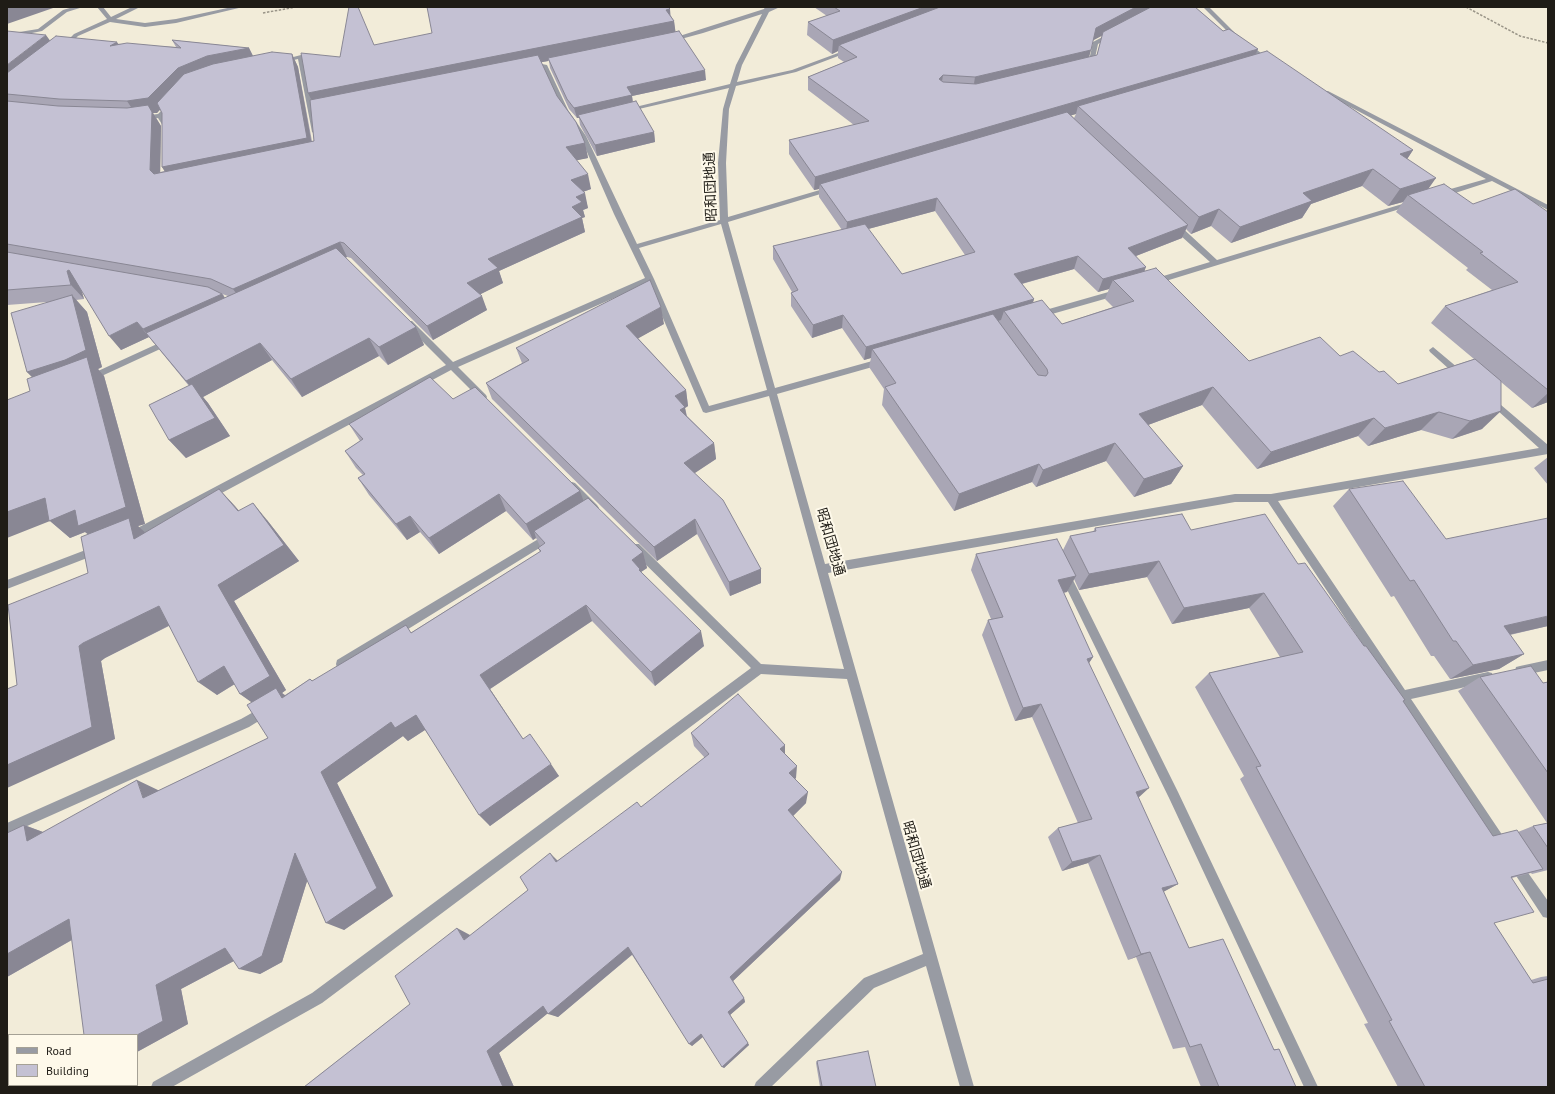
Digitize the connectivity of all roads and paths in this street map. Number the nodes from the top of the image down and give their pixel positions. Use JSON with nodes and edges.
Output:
{"nodes":[{"id":1,"x":80,"y":7,"type":"edge"},
{"id":2,"x":100,"y":7,"type":"edge"},
{"id":3,"x":137,"y":7,"type":"edge"},
{"id":4,"x":240,"y":7,"type":"edge"},
{"id":5,"x":776,"y":7,"type":"edge"},
{"id":6,"x":1206,"y":7,"type":"edge"},
{"id":7,"x":1466,"y":7,"type":"edge"},
{"id":8,"x":766,"y":9,"type":"edge"},
{"id":9,"x":111,"y":20,"type":"junction"},
{"id":10,"x":1116,"y":32,"type":"edge"},
{"id":11,"x":7,"y":36,"type":"edge"},
{"id":12,"x":660,"y":42,"type":"edge"},
{"id":13,"x":1548,"y":43,"type":"edge"},
{"id":14,"x":858,"y":47,"type":"edge"},
{"id":15,"x":59,"y":52,"type":"edge"},
{"id":16,"x":271,"y":63,"type":"edge"},
{"id":17,"x":1262,"y":64,"type":"edge"},
{"id":18,"x":544,"y":65,"type":"edge"},
{"id":19,"x":1076,"y":69,"type":"edge"},
{"id":20,"x":732,"y":87,"type":"junction"},
{"id":21,"x":1321,"y":90,"type":"edge"},
{"id":22,"x":176,"y":99,"type":"edge"},
{"id":23,"x":318,"y":111,"type":"edge"},
{"id":24,"x":619,"y":111,"type":"edge"},
{"id":25,"x":311,"y":112,"type":"junction"},
{"id":26,"x":160,"y":116,"type":"junction"},
{"id":27,"x":137,"y":119,"type":"edge"},
{"id":28,"x":166,"y":140,"type":"edge"},
{"id":29,"x":316,"y":140,"type":"edge"},
{"id":30,"x":1492,"y":179,"type":"junction"},
{"id":31,"x":838,"y":187,"type":"edge"},
{"id":32,"x":1432,"y":197,"type":"edge"},
{"id":33,"x":1417,"y":202,"type":"edge"},
{"id":34,"x":1548,"y":208,"type":"edge"},
{"id":35,"x":724,"y":220,"type":"junction"},
{"id":36,"x":1170,"y":221,"type":"edge"},
{"id":37,"x":635,"y":247,"type":"junction"},
{"id":38,"x":1215,"y":264,"type":"junction"},
{"id":39,"x":650,"y":278,"type":"junction"},
{"id":40,"x":1148,"y":283,"type":"edge"},
{"id":41,"x":1125,"y":290,"type":"edge"},
{"id":42,"x":402,"y":316,"type":"edge"},
{"id":43,"x":1028,"y":318,"type":"edge"},
{"id":44,"x":178,"y":338,"type":"edge"},
{"id":45,"x":1433,"y":350,"type":"dead end"},
{"id":46,"x":893,"y":358,"type":"edge"},
{"id":47,"x":452,"y":366,"type":"junction"},
{"id":48,"x":1467,"y":380,"type":"edge"},
{"id":49,"x":78,"y":382,"type":"edge"},
{"id":50,"x":774,"y":392,"type":"junction"},
{"id":51,"x":1484,"y":395,"type":"edge"},
{"id":52,"x":490,"y":405,"type":"edge"},
{"id":53,"x":1548,"y":450,"type":"edge"},
{"id":54,"x":567,"y":481,"type":"edge"},
{"id":55,"x":1271,"y":498,"type":"junction"},
{"id":56,"x":594,"y":512,"type":"edge"},
{"id":57,"x":561,"y":529,"type":"edge"},
{"id":58,"x":120,"y":541,"type":"edge"},
{"id":59,"x":629,"y":542,"type":"edge"},
{"id":60,"x":106,"y":546,"type":"edge"},
{"id":61,"x":1058,"y":561,"type":"edge"},
{"id":62,"x":823,"y":569,"type":"junction"},
{"id":63,"x":7,"y":585,"type":"edge"},
{"id":64,"x":1548,"y":664,"type":"edge"},
{"id":65,"x":333,"y":669,"type":"edge"},
{"id":66,"x":759,"y":669,"type":"junction"},
{"id":67,"x":852,"y":674,"type":"junction"},
{"id":68,"x":1402,"y":696,"type":"junction"},
{"id":69,"x":279,"y":702,"type":"edge"},
{"id":70,"x":7,"y":829,"type":"edge"},
{"id":71,"x":1548,"y":912,"type":"edge"},
{"id":72,"x":930,"y":958,"type":"junction"},
{"id":73,"x":158,"y":1087,"type":"edge"},
{"id":74,"x":761,"y":1087,"type":"edge"},
{"id":75,"x":967,"y":1087,"type":"edge"},
{"id":76,"x":1311,"y":1087,"type":"edge"}],
"edges":[{"from":1,"to":11,"type":"street"},
{"from":2,"to":9,"type":"street"},
{"from":3,"to":9,"type":"street"},
{"from":4,"to":9,"type":"street"},
{"from":5,"to":8,"type":"street"},
{"from":6,"to":17,"type":"street"},
{"from":7,"to":13,"type":"path"},
{"from":8,"to":12,"type":"street"},
{"from":8,"to":20,"type":"street","name":"昭和団地通"},
{"from":9,"to":15,"type":"street"},
{"from":10,"to":19,"type":"street"},
{"from":14,"to":20,"type":"street"},
{"from":16,"to":25,"type":"street"},
{"from":18,"to":37,"type":"street"},
{"from":20,"to":24,"type":"street"},
{"from":20,"to":35,"type":"street","name":"昭和団地通"},
{"from":21,"to":30,"type":"street"},
{"from":22,"to":26,"type":"street"},
{"from":23,"to":25,"type":"street"},
{"from":25,"to":29,"type":"street"},
{"from":26,"to":27,"type":"street"},
{"from":26,"to":28,"type":"street"},
{"from":30,"to":32,"type":"street"},
{"from":30,"to":34,"type":"street"},
{"from":31,"to":35,"type":"street"},
{"from":33,"to":38,"type":"street"},
{"from":35,"to":37,"type":"street"},
{"from":35,"to":50,"type":"street","name":"昭和団地通"},
{"from":36,"to":38,"type":"street"},
{"from":37,"to":39,"type":"street"},
{"from":38,"to":40,"type":"street"},
{"from":39,"to":47,"type":"street"},
{"from":39,"to":50,"type":"street"},
{"from":41,"to":43,"type":"street"},
{"from":42,"to":47,"type":"street"},
{"from":44,"to":49,"type":"street"},
{"from":45,"to":48,"type":"street"},
{"from":46,"to":50,"type":"street"},
{"from":47,"to":52,"type":"street"},
{"from":47,"to":58,"type":"street"},
{"from":50,"to":62,"type":"street","name":"昭和団地通"},
{"from":51,"to":53,"type":"street"},
{"from":53,"to":55,"type":"street"},
{"from":54,"to":56,"type":"street"},
{"from":55,"to":62,"type":"street"},
{"from":55,"to":68,"type":"street"},
{"from":57,"to":65,"type":"street"},
{"from":59,"to":66,"type":"street"},
{"from":60,"to":63,"type":"street"},
{"from":61,"to":76,"type":"street"},
{"from":62,"to":67,"type":"street","name":"昭和団地通"},
{"from":64,"to":68,"type":"street"},
{"from":66,"to":67,"type":"street"},
{"from":66,"to":73,"type":"street"},
{"from":67,"to":72,"type":"street","name":"昭和団地通"},
{"from":68,"to":71,"type":"street"},
{"from":69,"to":70,"type":"street"},
{"from":72,"to":74,"type":"street"},
{"from":72,"to":75,"type":"street","name":"昭和団地通"}]}
